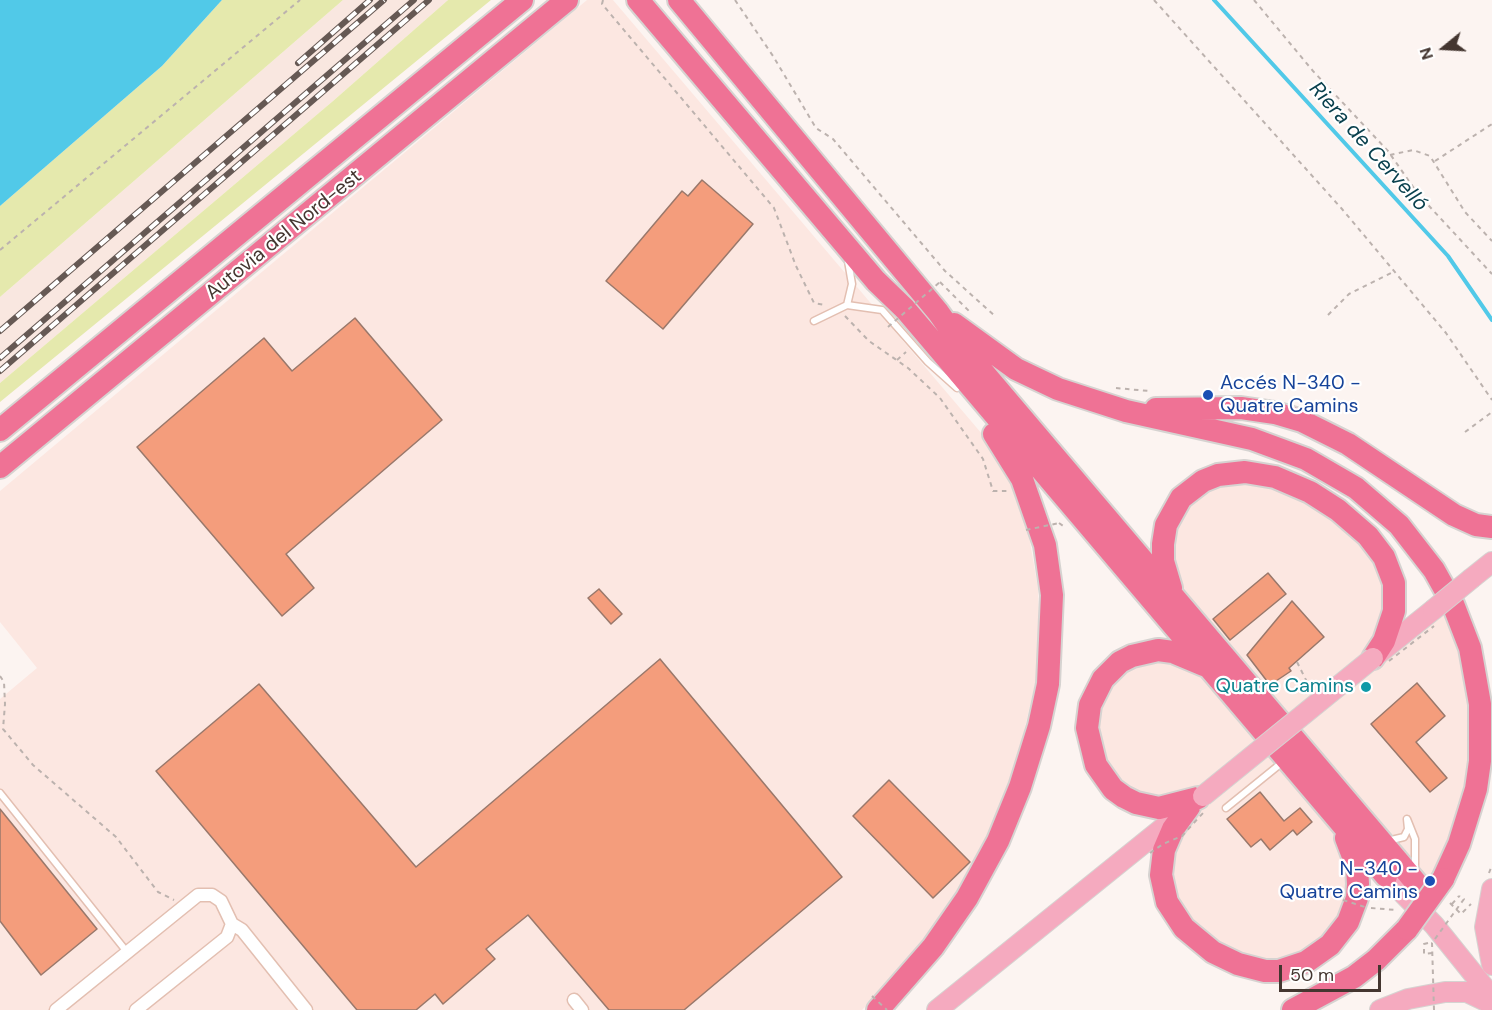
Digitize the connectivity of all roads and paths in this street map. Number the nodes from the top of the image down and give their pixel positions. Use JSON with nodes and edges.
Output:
{"nodes":[{"id":1,"x":300,"y":0,"type":"edge"},
{"id":2,"x":522,"y":0,"type":"edge"},
{"id":3,"x":567,"y":0,"type":"edge"},
{"id":4,"x":603,"y":0,"type":"edge"},
{"id":5,"x":638,"y":0,"type":"edge"},
{"id":6,"x":679,"y":0,"type":"edge"},
{"id":7,"x":735,"y":0,"type":"edge"},
{"id":8,"x":1154,"y":0,"type":"edge"},
{"id":9,"x":1254,"y":0,"type":"edge"},
{"id":10,"x":1492,"y":124,"type":"edge"},
{"id":11,"x":1390,"y":154,"type":"junction"},
{"id":12,"x":1435,"y":161,"type":"junction"},
{"id":13,"x":835,"y":233,"type":"junction"},
{"id":14,"x":1492,"y":241,"type":"edge"},
{"id":15,"x":0,"y":250,"type":"edge"},
{"id":16,"x":1395,"y":271,"type":"junction"},
{"id":17,"x":1492,"y":274,"type":"edge"},
{"id":18,"x":876,"y":281,"type":"junction"},
{"id":19,"x":847,"y":305,"type":"junction"},
{"id":20,"x":966,"y":307,"type":"dead end"},
{"id":21,"x":838,"y":309,"type":"junction"},
{"id":22,"x":938,"y":312,"type":"junction"},
{"id":23,"x":1328,"y":315,"type":"dead end"},
{"id":24,"x":995,"y":316,"type":"dead end"},
{"id":25,"x":814,"y":321,"type":"dead end"},
{"id":26,"x":888,"y":327,"type":"dead end"},
{"id":27,"x":908,"y":350,"type":"dead end"},
{"id":28,"x":897,"y":360,"type":"junction"},
{"id":29,"x":957,"y":388,"type":"junction"},
{"id":30,"x":1492,"y":400,"type":"edge"},
{"id":31,"x":1126,"y":411,"type":"junction"},
{"id":32,"x":1492,"y":412,"type":"edge"},
{"id":33,"x":0,"y":430,"type":"edge"},
{"id":34,"x":1465,"y":432,"type":"dead end"},
{"id":35,"x":0,"y":467,"type":"edge"},
{"id":36,"x":993,"y":491,"type":"dead end"},
{"id":37,"x":1059,"y":523,"type":"dead end"},
{"id":38,"x":1028,"y":526,"type":"dead end"},
{"id":39,"x":1492,"y":527,"type":"edge"},
{"id":40,"x":1026,"y":530,"type":"dead end"},
{"id":41,"x":1030,"y":533,"type":"dead end"},
{"id":42,"x":1492,"y":562,"type":"edge"},
{"id":43,"x":1175,"y":598,"type":"junction"},
{"id":44,"x":1373,"y":658,"type":"junction"},
{"id":45,"x":1210,"y":669,"type":"junction"},
{"id":46,"x":0,"y":676,"type":"edge"},
{"id":47,"x":1287,"y":759,"type":"junction"},
{"id":48,"x":0,"y":793,"type":"edge"},
{"id":49,"x":1196,"y":801,"type":"junction"},
{"id":50,"x":1226,"y":808,"type":"dead end"},
{"id":51,"x":1338,"y":820,"type":"junction"},
{"id":52,"x":1380,"y":841,"type":"junction"},
{"id":53,"x":1386,"y":876,"type":"joint"},
{"id":54,"x":1418,"y":885,"type":"junction"},
{"id":55,"x":1484,"y":894,"type":"edge"},
{"id":56,"x":1343,"y":900,"type":"dead end"},
{"id":57,"x":1456,"y":900,"type":"junction"},
{"id":58,"x":1461,"y":903,"type":"junction"},
{"id":59,"x":184,"y":905,"type":"junction"},
{"id":60,"x":1391,"y":910,"type":"dead end"},
{"id":61,"x":232,"y":924,"type":"junction"},
{"id":62,"x":1428,"y":943,"type":"dead end"},
{"id":63,"x":127,"y":952,"type":"junction"},
{"id":64,"x":1433,"y":953,"type":"junction"},
{"id":65,"x":1492,"y":965,"type":"edge"},
{"id":66,"x":1492,"y":978,"type":"edge"},
{"id":67,"x":1492,"y":996,"type":"edge"},
{"id":68,"x":574,"y":1000,"type":"dead end"},
{"id":69,"x":875,"y":1002,"type":"edge"},
{"id":70,"x":1492,"y":1004,"type":"edge"},
{"id":71,"x":56,"y":1010,"type":"edge"},
{"id":72,"x":136,"y":1010,"type":"edge"},
{"id":73,"x":306,"y":1010,"type":"edge"},
{"id":74,"x":582,"y":1010,"type":"edge"},
{"id":75,"x":887,"y":1010,"type":"edge"},
{"id":76,"x":937,"y":1010,"type":"edge"},
{"id":77,"x":1293,"y":1010,"type":"edge"},
{"id":78,"x":1380,"y":1010,"type":"edge"},
{"id":79,"x":1434,"y":1010,"type":"edge"}],
"edges":[{"from":1,"to":15,"type":"path"},
{"from":2,"to":33,"type":"highway","name":"Autovia del Nord-est"},
{"from":3,"to":35,"type":"highway","name":"Autovia del Nord-est"},
{"from":4,"to":21,"type":"path"},
{"from":5,"to":13,"type":"highway"},
{"from":6,"to":22,"type":"highway"},
{"from":7,"to":24,"type":"path"},
{"from":8,"to":16,"type":"path"},
{"from":9,"to":11,"type":"path"},
{"from":10,"to":12,"type":"path"},
{"from":11,"to":12,"type":"path"},
{"from":11,"to":17,"type":"path"},
{"from":12,"to":14,"type":"path"},
{"from":13,"to":18,"type":"highway"},
{"from":13,"to":19,"type":"lane"},
{"from":16,"to":23,"type":"path"},
{"from":16,"to":30,"type":"path"},
{"from":18,"to":29,"type":"highway"},
{"from":18,"to":45,"type":"highway"},
{"from":19,"to":21,"type":"lane"},
{"from":19,"to":29,"type":"lane"},
{"from":20,"to":26,"type":"path","bridge":true},
{"from":21,"to":25,"type":"lane"},
{"from":21,"to":28,"type":"path"},
{"from":22,"to":31,"type":"highway"},
{"from":22,"to":43,"type":"highway"},
{"from":27,"to":28,"type":"path"},
{"from":28,"to":36,"type":"path"},
{"from":29,"to":69,"type":"highway"},
{"from":31,"to":39,"type":"highway"},
{"from":31,"to":77,"type":"highway","bridge":true},
{"from":32,"to":34,"type":"path"},
{"from":37,"to":40,"type":"path","bridge":true},
{"from":38,"to":41,"type":"path"},
{"from":42,"to":44,"type":"main road","bridge":true},
{"from":43,"to":44,"type":"highway"},
{"from":43,"to":52,"type":"highway"},
{"from":44,"to":49,"type":"main road","bridge":true},
{"from":45,"to":47,"type":"highway"},
{"from":45,"to":49,"type":"highway"},
{"from":46,"to":59,"type":"path"},
{"from":47,"to":50,"type":"lane"},
{"from":47,"to":51,"type":"highway"},
{"from":48,"to":63,"type":"lane"},
{"from":49,"to":51,"type":"highway"},
{"from":49,"to":76,"type":"main road"},
{"from":51,"to":53,"type":"highway"},
{"from":52,"to":54,"type":"highway"},
{"from":52,"to":54,"type":"lane"},
{"from":53,"to":67,"type":"main road"},
{"from":54,"to":66,"type":"main road"},
{"from":55,"to":57,"type":"path"},
{"from":55,"to":65,"type":"main road"},
{"from":56,"to":60,"type":"path","bridge":true},
{"from":57,"to":58,"type":"path"},
{"from":57,"to":58,"type":"path","bridge":true},
{"from":58,"to":64,"type":"path","bridge":true},
{"from":59,"to":61,"type":"street"},
{"from":59,"to":63,"type":"street"},
{"from":61,"to":72,"type":"street"},
{"from":61,"to":73,"type":"street"},
{"from":62,"to":64,"type":"path"},
{"from":63,"to":71,"type":"street"},
{"from":64,"to":79,"type":"path","bridge":true},
{"from":68,"to":74,"type":"street"},
{"from":69,"to":75,"type":"path","bridge":true},
{"from":70,"to":78,"type":"main road"}]}
